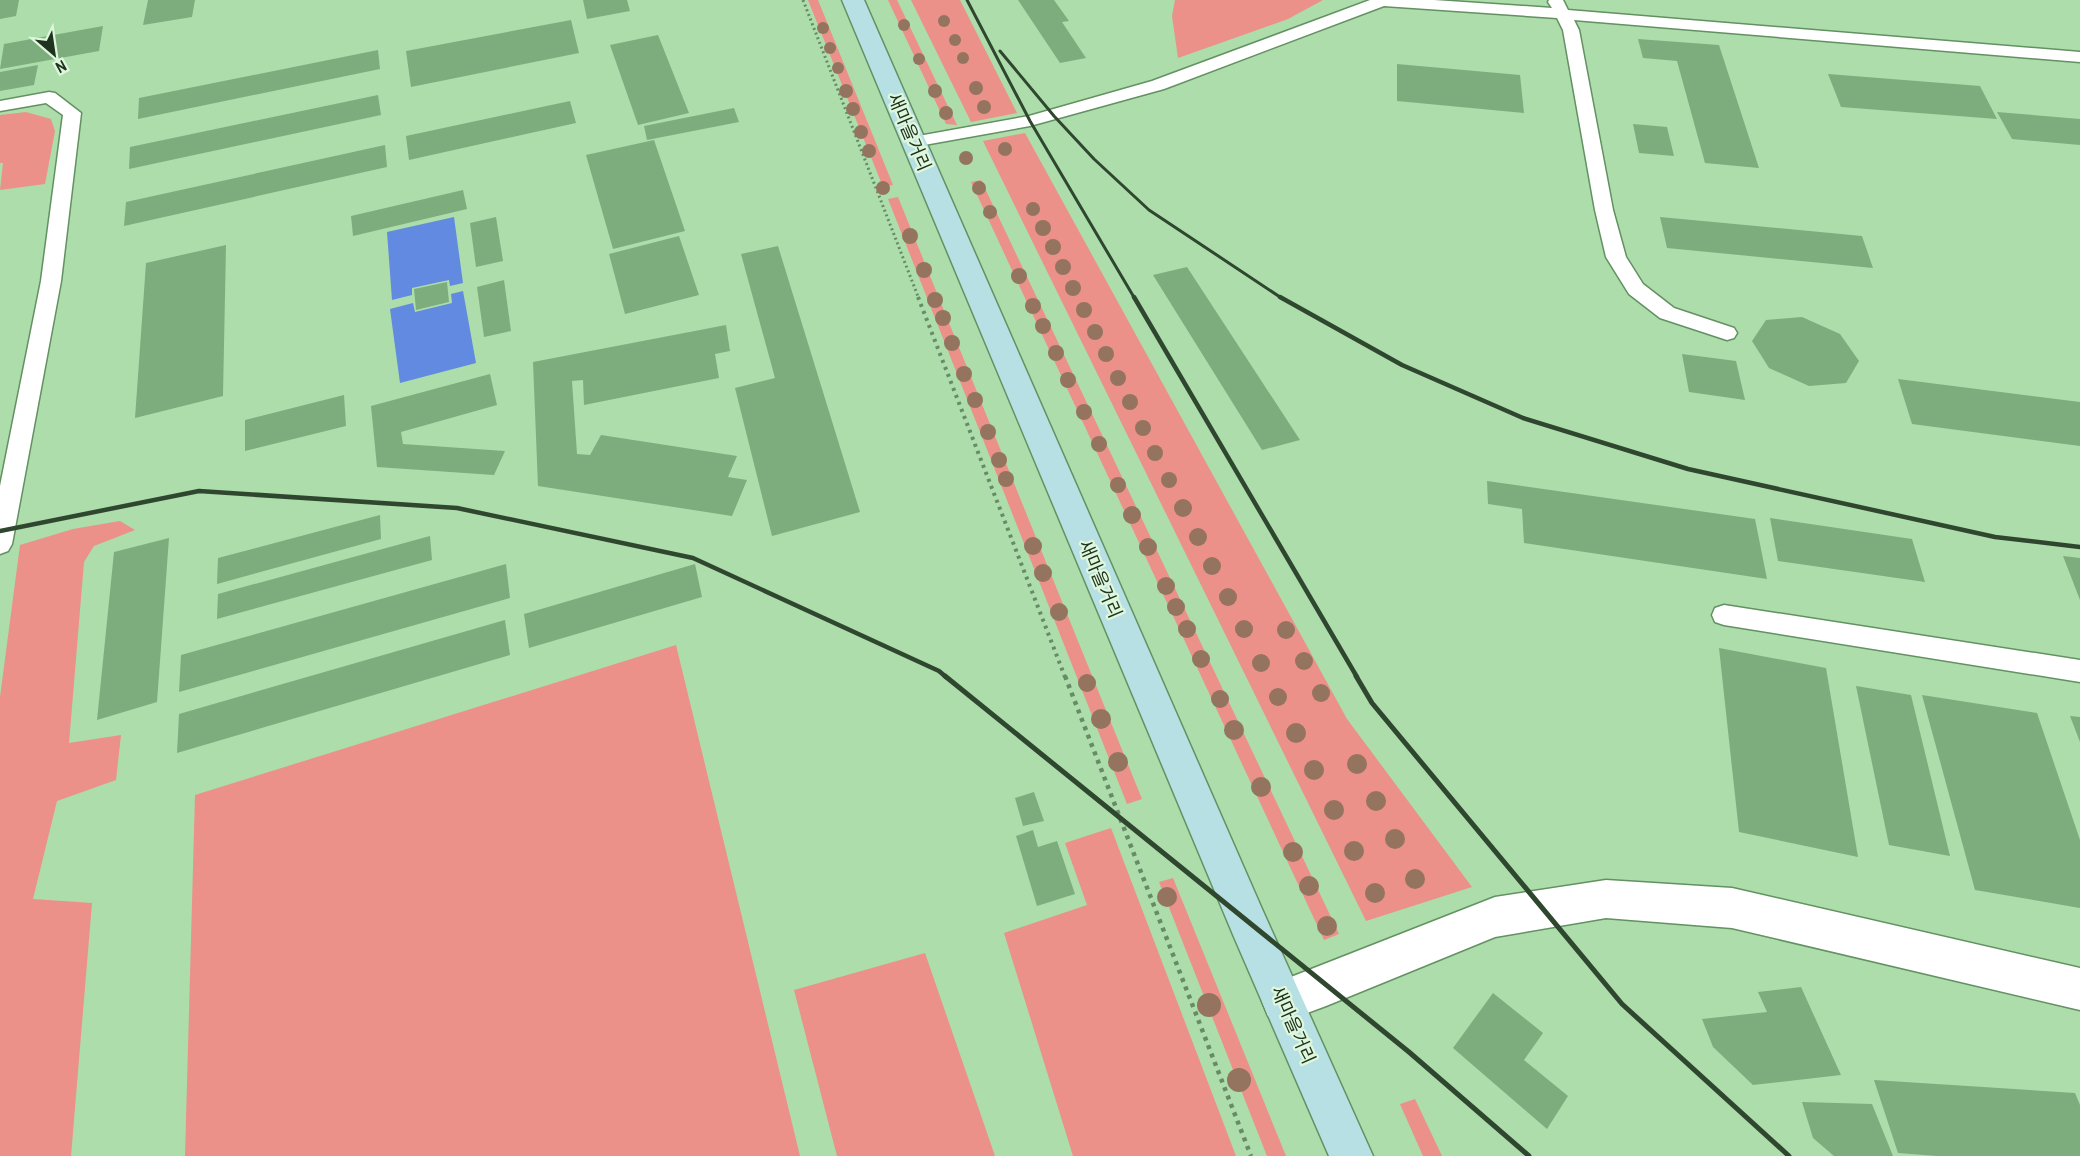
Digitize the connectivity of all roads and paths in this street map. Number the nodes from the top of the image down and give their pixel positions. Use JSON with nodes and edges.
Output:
{"nodes":[{"id":1,"x":803,"y":0,"type":"edge"},
{"id":2,"x":853,"y":0,"type":"edge"},
{"id":3,"x":1558,"y":7,"type":"edge"},
{"id":4,"x":2080,"y":57,"type":"edge"},
{"id":5,"x":0,"y":106,"type":"edge"},
{"id":6,"x":913,"y":142,"type":"junction"},
{"id":7,"x":1727,"y":333,"type":"dead end"},
{"id":8,"x":0,"y":544,"type":"edge"},
{"id":9,"x":1724,"y":615,"type":"dead end"},
{"id":10,"x":2080,"y":670,"type":"edge"},
{"id":11,"x":2080,"y":989,"type":"edge"},
{"id":12,"x":1284,"y":1001,"type":"junction"},
{"id":13,"x":1251,"y":1156,"type":"edge"},
{"id":14,"x":1351,"y":1156,"type":"edge"}],
"edges":[{"from":1,"to":13,"type":"path"},
{"from":2,"to":6,"type":"main road","name":"새마을거리"},
{"from":3,"to":4,"type":"lane"},
{"from":3,"to":6,"type":"lane"},
{"from":3,"to":7,"type":"lane"},
{"from":5,"to":8,"type":"lane"},
{"from":6,"to":12,"type":"main road","name":"새마을거리"},
{"from":9,"to":10,"type":"lane"},
{"from":11,"to":12,"type":"street"},
{"from":12,"to":14,"type":"main road","name":"새마을거리"}]}
